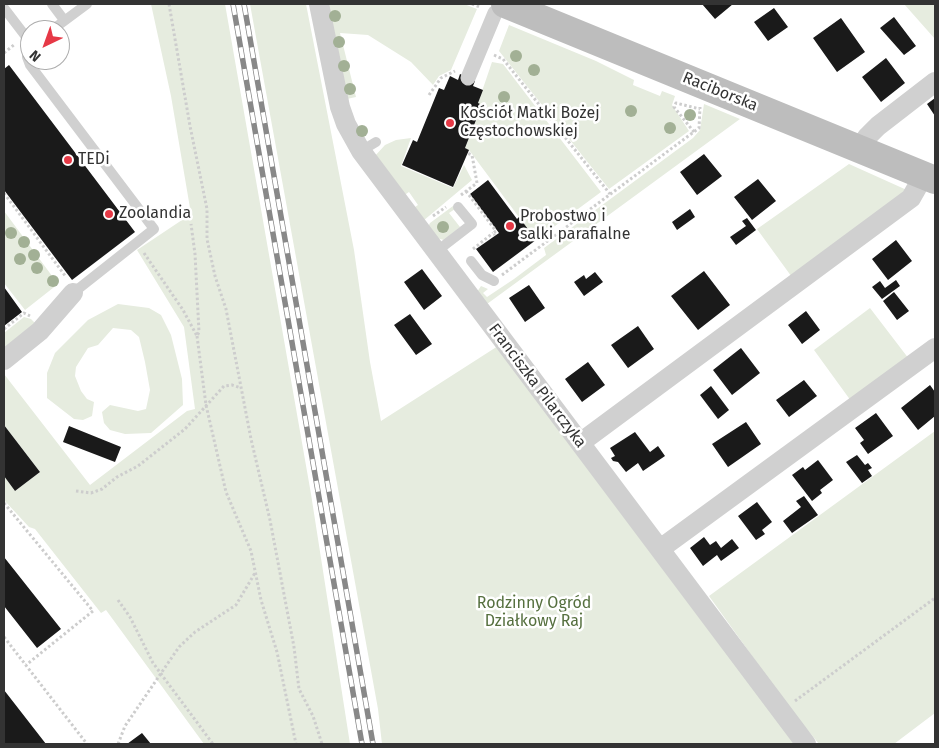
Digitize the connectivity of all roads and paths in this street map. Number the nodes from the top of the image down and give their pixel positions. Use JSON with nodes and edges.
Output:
{"nodes":[{"id":1,"x":52,"y":4,"type":"edge"},
{"id":2,"x":87,"y":4,"type":"edge"},
{"id":3,"x":169,"y":4,"type":"edge"},
{"id":4,"x":319,"y":4,"type":"edge"},
{"id":5,"x":4,"y":8,"type":"edge"},
{"id":6,"x":500,"y":8,"type":"edge"},
{"id":7,"x":64,"y":20,"type":"joint"},
{"id":8,"x":20,"y":33,"type":"edge"},
{"id":9,"x":20,"y":44,"type":"edge"},
{"id":10,"x":4,"y":53,"type":"edge"},
{"id":11,"x":477,"y":56,"type":"junction"},
{"id":12,"x":35,"y":70,"type":"edge"},
{"id":13,"x":468,"y":78,"type":"dead end"},
{"id":14,"x":935,"y":82,"type":"edge"},
{"id":15,"x":429,"y":95,"type":"dead end"},
{"id":16,"x":700,"y":109,"type":"dead end"},
{"id":17,"x":699,"y":119,"type":"dead end"},
{"id":18,"x":694,"y":132,"type":"junction"},
{"id":19,"x":860,"y":149,"type":"junction"},
{"id":20,"x":467,"y":153,"type":"dead end"},
{"id":21,"x":930,"y":178,"type":"edge"},
{"id":22,"x":477,"y":183,"type":"dead end"},
{"id":23,"x":4,"y":193,"type":"edge"},
{"id":24,"x":610,"y":194,"type":"junction"},
{"id":25,"x":458,"y":207,"type":"dead end"},
{"id":26,"x":191,"y":224,"type":"dead end"},
{"id":27,"x":495,"y":235,"type":"dead end"},
{"id":28,"x":137,"y":243,"type":"junction"},
{"id":29,"x":437,"y":251,"type":"junction"},
{"id":30,"x":471,"y":256,"type":"joint"},
{"id":31,"x":93,"y":276,"type":"junction"},
{"id":32,"x":494,"y":281,"type":"joint"},
{"id":33,"x":473,"y":282,"type":"junction"},
{"id":34,"x":73,"y":293,"type":"joint"},
{"id":35,"x":196,"y":336,"type":"junction"},
{"id":36,"x":935,"y":348,"type":"edge"},
{"id":37,"x":4,"y":360,"type":"edge"},
{"id":38,"x":240,"y":388,"type":"junction"},
{"id":39,"x":206,"y":405,"type":"junction"},
{"id":40,"x":580,"y":443,"type":"junction"},
{"id":41,"x":76,"y":490,"type":"dead end"},
{"id":42,"x":4,"y":503,"type":"edge"},
{"id":43,"x":660,"y":548,"type":"junction"},
{"id":44,"x":255,"y":572,"type":"junction"},
{"id":45,"x":935,"y":598,"type":"edge"},
{"id":46,"x":118,"y":600,"type":"dead end"},
{"id":47,"x":4,"y":637,"type":"edge"},
{"id":48,"x":26,"y":665,"type":"junction"},
{"id":49,"x":161,"y":674,"type":"junction"},
{"id":50,"x":788,"y":706,"type":"dead end"},
{"id":51,"x":88,"y":744,"type":"edge"},
{"id":52,"x":118,"y":744,"type":"edge"},
{"id":53,"x":213,"y":744,"type":"edge"},
{"id":54,"x":296,"y":744,"type":"edge"},
{"id":55,"x":322,"y":744,"type":"edge"},
{"id":56,"x":806,"y":744,"type":"edge"}],
"edges":[{"from":1,"to":7,"type":"lane"},
{"from":2,"to":7,"type":"lane"},
{"from":3,"to":38,"type":"path"},
{"from":4,"to":29,"type":"street","name":"Franciszka Pilarczyka"},
{"from":5,"to":8,"type":"lane"},
{"from":6,"to":11,"type":"street"},
{"from":6,"to":19,"type":"main road","name":"Raciborska"},
{"from":9,"to":10,"type":"path"},
{"from":11,"to":13,"type":"street"},
{"from":11,"to":15,"type":"path"},
{"from":11,"to":24,"type":"path"},
{"from":12,"to":28,"type":"lane"},
{"from":14,"to":19,"type":"street"},
{"from":16,"to":18,"type":"path"},
{"from":17,"to":18,"type":"path"},
{"from":18,"to":24,"type":"path"},
{"from":19,"to":21,"type":"main road","name":"Raciborska"},
{"from":20,"to":22,"type":"path"},
{"from":21,"to":40,"type":"street"},
{"from":23,"to":31,"type":"path"},
{"from":24,"to":32,"type":"path"},
{"from":25,"to":29,"type":"lane"},
{"from":26,"to":35,"type":"path"},
{"from":27,"to":30,"type":"path"},
{"from":28,"to":31,"type":"lane"},
{"from":28,"to":35,"type":"path"},
{"from":29,"to":33,"type":"street","name":"Franciszka Pilarczyka"},
{"from":30,"to":33,"type":"lane"},
{"from":31,"to":34,"type":"lane"},
{"from":32,"to":33,"type":"lane"},
{"from":33,"to":40,"type":"street","name":"Franciszka Pilarczyka"},
{"from":34,"to":37,"type":"street"},
{"from":35,"to":39,"type":"path"},
{"from":36,"to":43,"type":"street"},
{"from":38,"to":39,"type":"path"},
{"from":38,"to":55,"type":"path"},
{"from":39,"to":41,"type":"path"},
{"from":39,"to":44,"type":"path"},
{"from":40,"to":43,"type":"street","name":"Franciszka Pilarczyka"},
{"from":42,"to":48,"type":"path"},
{"from":43,"to":56,"type":"street","name":"Franciszka Pilarczyka"},
{"from":44,"to":49,"type":"path"},
{"from":44,"to":54,"type":"path"},
{"from":45,"to":50,"type":"path"},
{"from":46,"to":49,"type":"path"},
{"from":47,"to":48,"type":"path"},
{"from":48,"to":51,"type":"path"},
{"from":49,"to":52,"type":"path"},
{"from":49,"to":53,"type":"path"}]}
